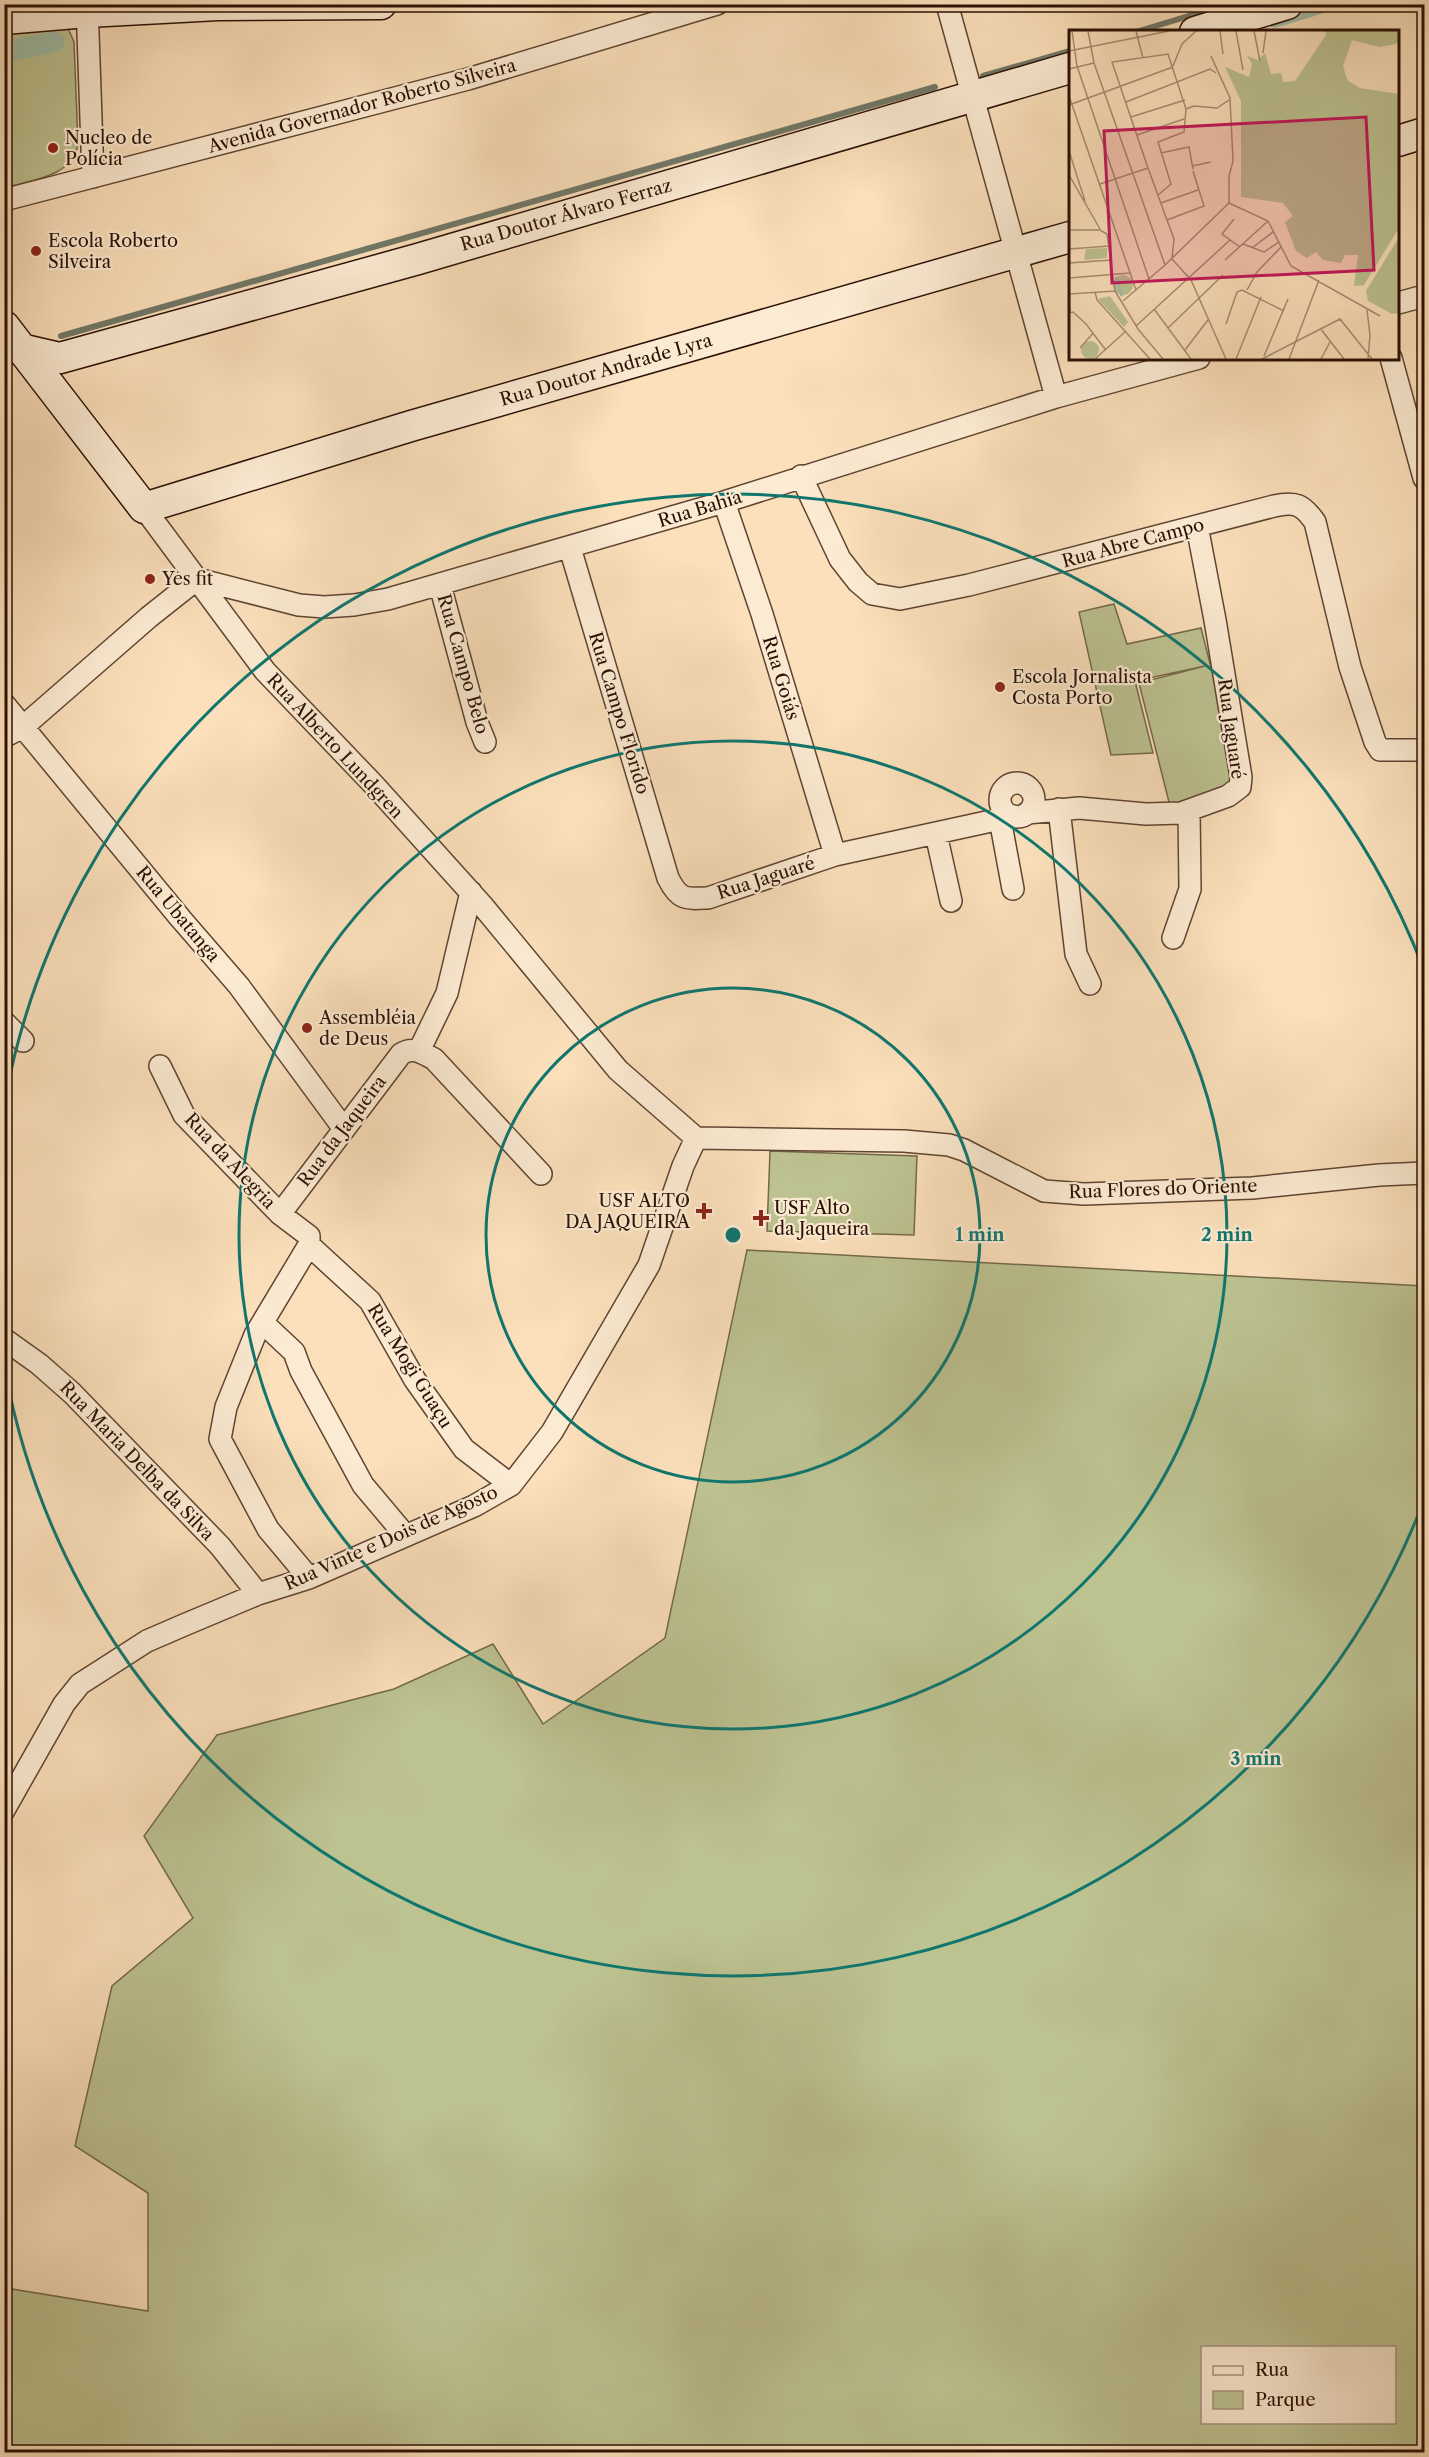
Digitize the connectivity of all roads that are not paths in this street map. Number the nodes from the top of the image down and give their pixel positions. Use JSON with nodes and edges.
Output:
{"nodes":[{"id":1,"x":381,"y":4,"type":"edge"},
{"id":2,"x":717,"y":4,"type":"edge"},
{"id":3,"x":947,"y":4,"type":"edge"},
{"id":4,"x":1287,"y":4,"type":"edge"},
{"id":5,"x":219,"y":5,"type":"edge"},
{"id":6,"x":349,"y":5,"type":"edge"},
{"id":7,"x":87,"y":8,"type":"edge"},
{"id":8,"x":4,"y":19,"type":"edge"},
{"id":9,"x":1202,"y":30,"type":"edge"},
{"id":10,"x":1069,"y":69,"type":"edge"},
{"id":11,"x":971,"y":97,"type":"junction"},
{"id":12,"x":1425,"y":133,"type":"edge"},
{"id":13,"x":1399,"y":141,"type":"edge"},
{"id":14,"x":93,"y":177,"type":"junction"},
{"id":15,"x":4,"y":200,"type":"edge"},
{"id":16,"x":1069,"y":238,"type":"edge"},
{"id":17,"x":1014,"y":253,"type":"junction"},
{"id":18,"x":1425,"y":296,"type":"edge"},
{"id":19,"x":1399,"y":303,"type":"edge"},
{"id":20,"x":13,"y":338,"type":"edge"},
{"id":21,"x":1192,"y":360,"type":"edge"},
{"id":22,"x":1392,"y":360,"type":"edge"},
{"id":23,"x":53,"y":369,"type":"junction"},
{"id":24,"x":1056,"y":397,"type":"junction"},
{"id":25,"x":801,"y":476,"type":"junction"},
{"id":26,"x":1425,"y":478,"type":"edge"},
{"id":27,"x":724,"y":502,"type":"junction"},
{"id":28,"x":144,"y":508,"type":"junction"},
{"id":29,"x":1197,"y":526,"type":"junction"},
{"id":30,"x":570,"y":548,"type":"junction"},
{"id":31,"x":197,"y":579,"type":"junction"},
{"id":32,"x":440,"y":585,"type":"junction"},
{"id":33,"x":4,"y":704,"type":"edge"},
{"id":34,"x":24,"y":726,"type":"junction"},
{"id":35,"x":4,"y":737,"type":"edge"},
{"id":36,"x":485,"y":742,"type":"dead end"},
{"id":37,"x":1425,"y":750,"type":"edge"},
{"id":38,"x":1059,"y":809,"type":"junction"},
{"id":39,"x":1190,"y":811,"type":"junction"},
{"id":40,"x":1014,"y":816,"type":"junction"},
{"id":41,"x":936,"y":834,"type":"junction"},
{"id":42,"x":835,"y":855,"type":"junction"},
{"id":43,"x":668,"y":878,"type":"joint"},
{"id":44,"x":1013,"y":889,"type":"dead end"},
{"id":45,"x":471,"y":892,"type":"junction"},
{"id":46,"x":951,"y":901,"type":"dead end"},
{"id":47,"x":1173,"y":938,"type":"dead end"},
{"id":48,"x":1090,"y":984,"type":"dead end"},
{"id":49,"x":4,"y":1022,"type":"edge"},
{"id":50,"x":23,"y":1041,"type":"dead end"},
{"id":51,"x":413,"y":1051,"type":"junction"},
{"id":52,"x":159,"y":1066,"type":"dead end"},
{"id":53,"x":344,"y":1130,"type":"junction"},
{"id":54,"x":696,"y":1138,"type":"junction"},
{"id":55,"x":1425,"y":1173,"type":"edge"},
{"id":56,"x":541,"y":1174,"type":"dead end"},
{"id":57,"x":279,"y":1214,"type":"junction"},
{"id":58,"x":309,"y":1245,"type":"junction"},
{"id":59,"x":262,"y":1323,"type":"junction"},
{"id":60,"x":4,"y":1339,"type":"edge"},
{"id":61,"x":511,"y":1485,"type":"junction"},
{"id":62,"x":405,"y":1535,"type":"junction"},
{"id":63,"x":309,"y":1578,"type":"junction"},
{"id":64,"x":258,"y":1594,"type":"junction"},
{"id":65,"x":4,"y":1810,"type":"edge"}],
"edges":[{"from":1,"to":6,"type":"main road"},
{"from":2,"to":14,"type":"street","name":"Avenida Governador Roberto Silveira"},
{"from":3,"to":11,"type":"street"},
{"from":4,"to":9,"type":"main road"},
{"from":5,"to":6,"type":"main road"},
{"from":5,"to":7,"type":"main road"},
{"from":7,"to":8,"type":"main road"},
{"from":7,"to":14,"type":"street"},
{"from":10,"to":11,"type":"main road","name":"Rua Doutor Álvaro Ferraz"},
{"from":11,"to":17,"type":"street"},
{"from":11,"to":23,"type":"main road","name":"Rua Doutor Álvaro Ferraz"},
{"from":12,"to":13,"type":"main road"},
{"from":14,"to":15,"type":"street","name":"Avenida Governador Roberto Silveira"},
{"from":16,"to":17,"type":"main road","name":"Rua Doutor Andrade Lyra"},
{"from":17,"to":24,"type":"street"},
{"from":17,"to":28,"type":"main road","name":"Rua Doutor Andrade Lyra"},
{"from":18,"to":19,"type":"street"},
{"from":20,"to":23,"type":"main road","name":"Rua Alberto Lundgren"},
{"from":21,"to":24,"type":"street","name":"Rua Bahia"},
{"from":22,"to":26,"type":"street"},
{"from":23,"to":28,"type":"main road","name":"Rua Alberto Lundgren"},
{"from":24,"to":25,"type":"street","name":"Rua Bahia"},
{"from":25,"to":27,"type":"street","name":"Rua Bahia"},
{"from":25,"to":29,"type":"street","name":"Rua Abre Campo"},
{"from":27,"to":30,"type":"street","name":"Rua Bahia"},
{"from":27,"to":42,"type":"street","name":"Rua Goiás"},
{"from":28,"to":31,"type":"street","name":"Rua Alberto Lundgren"},
{"from":29,"to":37,"type":"street","name":"Rua Abre Campo"},
{"from":29,"to":39,"type":"street","name":"Rua Jaguaré"},
{"from":30,"to":32,"type":"street","name":"Rua Bahia"},
{"from":30,"to":43,"type":"street","name":"Rua Campo Florido"},
{"from":31,"to":32,"type":"street","name":"Rua Bahia"},
{"from":31,"to":34,"type":"street"},
{"from":31,"to":45,"type":"street","name":"Rua Alberto Lundgren"},
{"from":32,"to":36,"type":"street","name":"Rua Campo Belo"},
{"from":33,"to":34,"type":"street","name":"Rua Ubatanga"},
{"from":34,"to":35,"type":"street"},
{"from":34,"to":53,"type":"street","name":"Rua Ubatanga"},
{"from":38,"to":39,"type":"street","name":"Rua Jaguaré"},
{"from":38,"to":40,"type":"street","name":"Rua Jaguaré"},
{"from":38,"to":48,"type":"street"},
{"from":39,"to":47,"type":"street"},
{"from":40,"to":41,"type":"street","name":"Rua Jaguaré"},
{"from":40,"to":44,"type":"street"},
{"from":41,"to":42,"type":"street","name":"Rua Jaguaré"},
{"from":41,"to":46,"type":"street"},
{"from":42,"to":43,"type":"street","name":"Rua Jaguaré"},
{"from":45,"to":51,"type":"street","name":"Rua da Jaqueira"},
{"from":45,"to":54,"type":"street","name":"Rua Alberto Lundgren"},
{"from":49,"to":50,"type":"street"},
{"from":51,"to":53,"type":"street","name":"Rua da Jaqueira"},
{"from":51,"to":56,"type":"street"},
{"from":52,"to":57,"type":"street","name":"Rua da Alegria"},
{"from":53,"to":57,"type":"street","name":"Rua da Jaqueira"},
{"from":54,"to":55,"type":"street","name":"Rua Flores do Oriente"},
{"from":54,"to":61,"type":"street","name":"Rua Vinte e Dois de Agosto"},
{"from":57,"to":58,"type":"street","name":"Rua da Alegria"},
{"from":58,"to":59,"type":"street"},
{"from":58,"to":61,"type":"street","name":"Rua Mogi Guaçu"},
{"from":59,"to":62,"type":"street"},
{"from":59,"to":63,"type":"street"},
{"from":60,"to":64,"type":"street","name":"Rua Maria Delba da Silva"},
{"from":61,"to":62,"type":"street","name":"Rua Vinte e Dois de Agosto"},
{"from":62,"to":63,"type":"street","name":"Rua Vinte e Dois de Agosto"},
{"from":63,"to":64,"type":"street","name":"Rua Vinte e Dois de Agosto"},
{"from":64,"to":65,"type":"street","name":"Rua Vinte e Dois de Agosto"}]}
